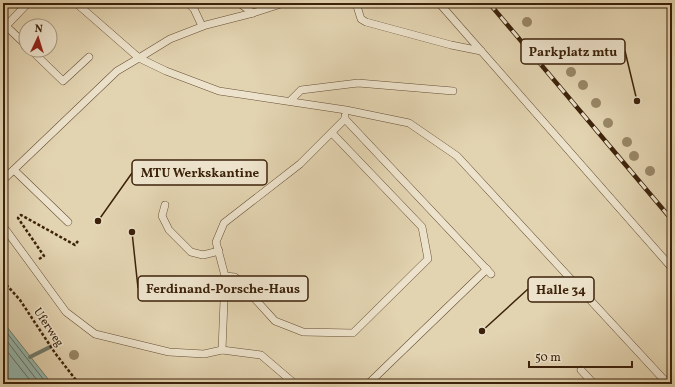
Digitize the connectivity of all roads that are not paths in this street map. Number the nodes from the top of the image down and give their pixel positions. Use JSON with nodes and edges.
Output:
{"nodes":[{"id":1,"x":28,"y":3,"type":"edge"},
{"id":2,"x":76,"y":3,"type":"edge"},
{"id":3,"x":188,"y":3,"type":"edge"},
{"id":4,"x":239,"y":3,"type":"edge"},
{"id":5,"x":284,"y":3,"type":"edge"},
{"id":6,"x":356,"y":3,"type":"edge"},
{"id":7,"x":439,"y":3,"type":"edge"},
{"id":8,"x":253,"y":14,"type":"junction"},
{"id":9,"x":6,"y":26,"type":"junction"},
{"id":10,"x":202,"y":26,"type":"junction"},
{"id":11,"x":3,"y":36,"type":"edge"},
{"id":12,"x":18,"y":37,"type":"edge"},
{"id":13,"x":481,"y":51,"type":"junction"},
{"id":14,"x":88,"y":57,"type":"dead end"},
{"id":15,"x":39,"y":58,"type":"edge"},
{"id":16,"x":139,"y":58,"type":"junction"},
{"id":17,"x":453,"y":91,"type":"dead end"},
{"id":18,"x":290,"y":101,"type":"junction"},
{"id":19,"x":346,"y":110,"type":"junction"},
{"id":20,"x":345,"y":119,"type":"junction"},
{"id":21,"x":332,"y":133,"type":"junction"},
{"id":22,"x":14,"y":170,"type":"junction"},
{"id":23,"x":3,"y":180,"type":"edge"},
{"id":24,"x":165,"y":205,"type":"dead end"},
{"id":25,"x":68,"y":222,"type":"dead end"},
{"id":26,"x":3,"y":226,"type":"edge"},
{"id":27,"x":219,"y":251,"type":"junction"},
{"id":28,"x":672,"y":268,"type":"edge"},
{"id":29,"x":225,"y":276,"type":"junction"},
{"id":30,"x":222,"y":350,"type":"junction"},
{"id":31,"x":581,"y":370,"type":"dead end"},
{"id":32,"x":672,"y":379,"type":"edge"},
{"id":33,"x":295,"y":384,"type":"edge"},
{"id":34,"x":368,"y":384,"type":"edge"},
{"id":35,"x":594,"y":384,"type":"edge"}],
"edges":[{"from":1,"to":9,"type":"lane"},
{"from":2,"to":16,"type":"lane"},
{"from":3,"to":10,"type":"lane"},
{"from":4,"to":8,"type":"lane"},
{"from":5,"to":8,"type":"lane"},
{"from":6,"to":13,"type":"lane"},
{"from":7,"to":13,"type":"lane"},
{"from":8,"to":10,"type":"lane"},
{"from":9,"to":11,"type":"lane"},
{"from":9,"to":12,"type":"lane"},
{"from":10,"to":16,"type":"lane"},
{"from":13,"to":28,"type":"lane"},
{"from":14,"to":15,"type":"lane"},
{"from":16,"to":18,"type":"lane"},
{"from":16,"to":22,"type":"lane"},
{"from":17,"to":18,"type":"lane"},
{"from":18,"to":19,"type":"lane"},
{"from":19,"to":20,"type":"lane"},
{"from":19,"to":32,"type":"lane"},
{"from":20,"to":21,"type":"lane"},
{"from":20,"to":34,"type":"lane"},
{"from":21,"to":27,"type":"lane"},
{"from":21,"to":29,"type":"lane"},
{"from":22,"to":23,"type":"lane"},
{"from":22,"to":25,"type":"lane"},
{"from":24,"to":27,"type":"lane"},
{"from":26,"to":30,"type":"lane"},
{"from":27,"to":29,"type":"lane"},
{"from":29,"to":30,"type":"lane"},
{"from":30,"to":33,"type":"lane"},
{"from":31,"to":35,"type":"lane"}]}
